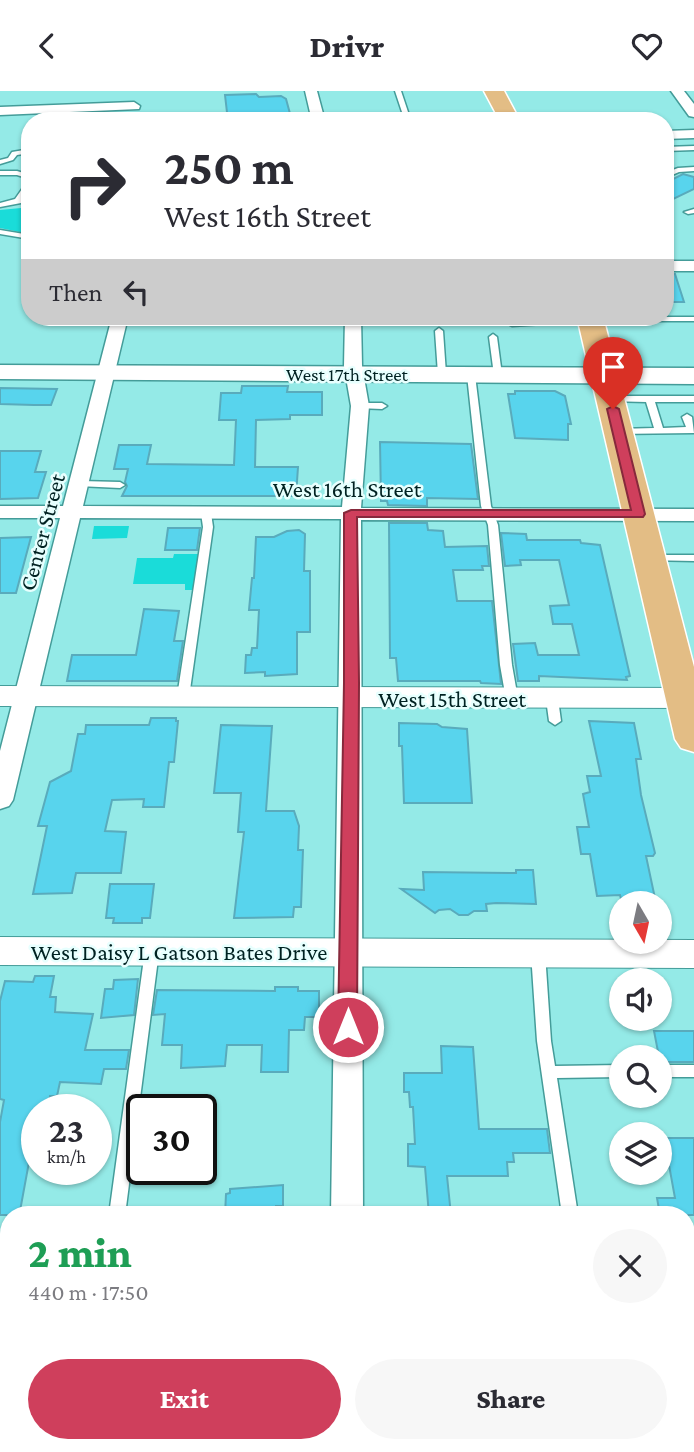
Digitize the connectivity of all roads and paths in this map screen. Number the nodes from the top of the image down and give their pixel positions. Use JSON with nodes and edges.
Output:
{"nodes":[{"id":1,"x":133,"y":91,"type":"edge"},
{"id":2,"x":311,"y":91,"type":"edge"},
{"id":3,"x":398,"y":91,"type":"edge"},
{"id":4,"x":494,"y":91,"type":"edge"},
{"id":5,"x":677,"y":91,"type":"edge"},
{"id":6,"x":134,"y":106,"type":"junction"},
{"id":7,"x":0,"y":111,"type":"edge"},
{"id":8,"x":134,"y":112,"type":"edge"},
{"id":9,"x":316,"y":112,"type":"edge"},
{"id":10,"x":405,"y":112,"type":"edge"},
{"id":11,"x":505,"y":112,"type":"edge"},
{"id":12,"x":694,"y":113,"type":"edge"},
{"id":13,"x":694,"y":134,"type":"edge"},
{"id":14,"x":674,"y":135,"type":"edge"},
{"id":15,"x":694,"y":148,"type":"edge"},
{"id":16,"x":674,"y":149,"type":"edge"},
{"id":17,"x":21,"y":152,"type":"edge"},
{"id":18,"x":0,"y":162,"type":"edge"},
{"id":19,"x":694,"y":169,"type":"edge"},
{"id":20,"x":674,"y":172,"type":"edge"},
{"id":21,"x":0,"y":173,"type":"edge"},
{"id":22,"x":21,"y":174,"type":"edge"},
{"id":23,"x":21,"y":197,"type":"edge"},
{"id":24,"x":0,"y":205,"type":"edge"},
{"id":25,"x":0,"y":232,"type":"edge"},
{"id":26,"x":21,"y":236,"type":"edge"},
{"id":27,"x":674,"y":267,"type":"edge"},
{"id":28,"x":693,"y":268,"type":"edge"},
{"id":29,"x":674,"y":319,"type":"edge"},
{"id":30,"x":694,"y":319,"type":"edge"},
{"id":31,"x":118,"y":326,"type":"edge"},
{"id":32,"x":353,"y":326,"type":"edge"},
{"id":33,"x":593,"y":326,"type":"edge"},
{"id":34,"x":439,"y":331,"type":"dead end"},
{"id":35,"x":493,"y":337,"type":"dead end"},
{"id":36,"x":0,"y":372,"type":"edge"},
{"id":37,"x":108,"y":373,"type":"junction"},
{"id":38,"x":354,"y":375,"type":"junction"},
{"id":39,"x":442,"y":375,"type":"junction"},
{"id":40,"x":471,"y":375,"type":"junction"},
{"id":41,"x":499,"y":375,"type":"junction"},
{"id":42,"x":694,"y":376,"type":"edge"},
{"id":43,"x":607,"y":387,"type":"junction"},
{"id":44,"x":655,"y":391,"type":"junction"},
{"id":45,"x":694,"y":399,"type":"edge"},
{"id":46,"x":360,"y":406,"type":"junction"},
{"id":47,"x":382,"y":406,"type":"dead end"},
{"id":48,"x":685,"y":408,"type":"junction"},
{"id":49,"x":659,"y":430,"type":"junction"},
{"id":50,"x":693,"y":430,"type":"edge"},
{"id":51,"x":618,"y":432,"type":"junction"},
{"id":52,"x":80,"y":484,"type":"junction"},
{"id":53,"x":120,"y":485,"type":"dead end"},
{"id":54,"x":0,"y":512,"type":"edge"},
{"id":55,"x":73,"y":513,"type":"junction"},
{"id":56,"x":206,"y":513,"type":"junction"},
{"id":57,"x":351,"y":513,"type":"junction"},
{"id":58,"x":488,"y":513,"type":"junction"},
{"id":59,"x":638,"y":514,"type":"junction"},
{"id":60,"x":694,"y":515,"type":"edge"},
{"id":61,"x":648,"y":558,"type":"junction"},
{"id":62,"x":694,"y":558,"type":"edge"},
{"id":63,"x":14,"y":696,"type":"edge"},
{"id":64,"x":183,"y":697,"type":"junction"},
{"id":65,"x":351,"y":698,"type":"junction"},
{"id":66,"x":690,"y":698,"type":"edge"},
{"id":67,"x":512,"y":699,"type":"junction"},
{"id":68,"x":694,"y":739,"type":"edge"},
{"id":69,"x":0,"y":800,"type":"edge"},
{"id":70,"x":0,"y":951,"type":"edge"},
{"id":71,"x":152,"y":951,"type":"junction"},
{"id":72,"x":348,"y":952,"type":"junction"},
{"id":73,"x":537,"y":953,"type":"junction"},
{"id":74,"x":694,"y":954,"type":"edge"},
{"id":75,"x":609,"y":1071,"type":"edge"},
{"id":76,"x":672,"y":1071,"type":"edge"},
{"id":77,"x":694,"y":1071,"type":"edge"},
{"id":78,"x":549,"y":1072,"type":"junction"},
{"id":79,"x":118,"y":1206,"type":"edge"},
{"id":80,"x":347,"y":1206,"type":"edge"},
{"id":81,"x":569,"y":1206,"type":"edge"}],
"edges":[{"from":1,"to":6,"type":"street"},
{"from":2,"to":9,"type":"street"},
{"from":3,"to":10,"type":"lane"},
{"from":4,"to":11,"type":"main road"},
{"from":5,"to":12,"type":"street"},
{"from":6,"to":7,"type":"street"},
{"from":6,"to":8,"type":"street"},
{"from":13,"to":14,"type":"street"},
{"from":15,"to":16,"type":"lane"},
{"from":17,"to":18,"type":"lane"},
{"from":19,"to":20,"type":"lane"},
{"from":21,"to":22,"type":"lane"},
{"from":23,"to":24,"type":"lane"},
{"from":25,"to":26,"type":"lane"},
{"from":27,"to":28,"type":"street"},
{"from":29,"to":30,"type":"lane"},
{"from":31,"to":37,"type":"street","name":"Center Street"},
{"from":32,"to":38,"type":"street"},
{"from":33,"to":43,"type":"main road"},
{"from":34,"to":39,"type":"lane"},
{"from":35,"to":41,"type":"lane"},
{"from":36,"to":37,"type":"main road","name":"West 17th Street"},
{"from":37,"to":38,"type":"main road","name":"West 17th Street"},
{"from":37,"to":52,"type":"street","name":"Center Street"},
{"from":38,"to":39,"type":"main road","name":"West 17th Street"},
{"from":38,"to":46,"type":"street"},
{"from":39,"to":40,"type":"main road","name":"West 17th Street"},
{"from":40,"to":41,"type":"main road","name":"West 17th Street"},
{"from":40,"to":58,"type":"lane"},
{"from":41,"to":43,"type":"main road","name":"West 17th Street"},
{"from":42,"to":44,"type":"main road","name":"West 17th Street"},
{"from":43,"to":44,"type":"main road","name":"West 17th Street"},
{"from":43,"to":51,"type":"main road"},
{"from":44,"to":48,"type":"lane"},
{"from":44,"to":49,"type":"lane"},
{"from":45,"to":48,"type":"lane"},
{"from":46,"to":47,"type":"lane"},
{"from":46,"to":57,"type":"street"},
{"from":48,"to":50,"type":"lane"},
{"from":49,"to":50,"type":"lane"},
{"from":49,"to":51,"type":"lane"},
{"from":51,"to":59,"type":"main road"},
{"from":52,"to":53,"type":"lane"},
{"from":52,"to":55,"type":"street","name":"Center Street"},
{"from":54,"to":55,"type":"street","name":"West 16th Street"},
{"from":55,"to":56,"type":"street","name":"West 16th Street"},
{"from":55,"to":63,"type":"street","name":"Center Street"},
{"from":56,"to":57,"type":"street","name":"West 16th Street"},
{"from":56,"to":64,"type":"lane"},
{"from":57,"to":58,"type":"street","name":"West 16th Street"},
{"from":57,"to":65,"type":"street"},
{"from":58,"to":59,"type":"street","name":"West 16th Street"},
{"from":58,"to":67,"type":"lane"},
{"from":59,"to":60,"type":"street","name":"West 16th Street"},
{"from":59,"to":61,"type":"main road"},
{"from":61,"to":62,"type":"lane"},
{"from":61,"to":66,"type":"main road"},
{"from":63,"to":64,"type":"street","name":"West 15th Street"},
{"from":63,"to":69,"type":"street","name":"Center Street"},
{"from":64,"to":65,"type":"street","name":"West 15th Street"},
{"from":65,"to":67,"type":"street","name":"West 15th Street"},
{"from":65,"to":72,"type":"street"},
{"from":66,"to":67,"type":"street","name":"West 15th Street"},
{"from":66,"to":68,"type":"main road"},
{"from":70,"to":71,"type":"street","name":"West Daisy L Gatson Bates Drive"},
{"from":71,"to":72,"type":"street","name":"West Daisy L Gatson Bates Drive"},
{"from":71,"to":79,"type":"lane"},
{"from":72,"to":73,"type":"street","name":"West Daisy L Gatson Bates Drive"},
{"from":72,"to":80,"type":"street"},
{"from":73,"to":74,"type":"street","name":"West Daisy L Gatson Bates Drive"},
{"from":73,"to":78,"type":"lane"},
{"from":75,"to":78,"type":"lane"},
{"from":76,"to":77,"type":"lane"},
{"from":78,"to":81,"type":"lane"}]}
